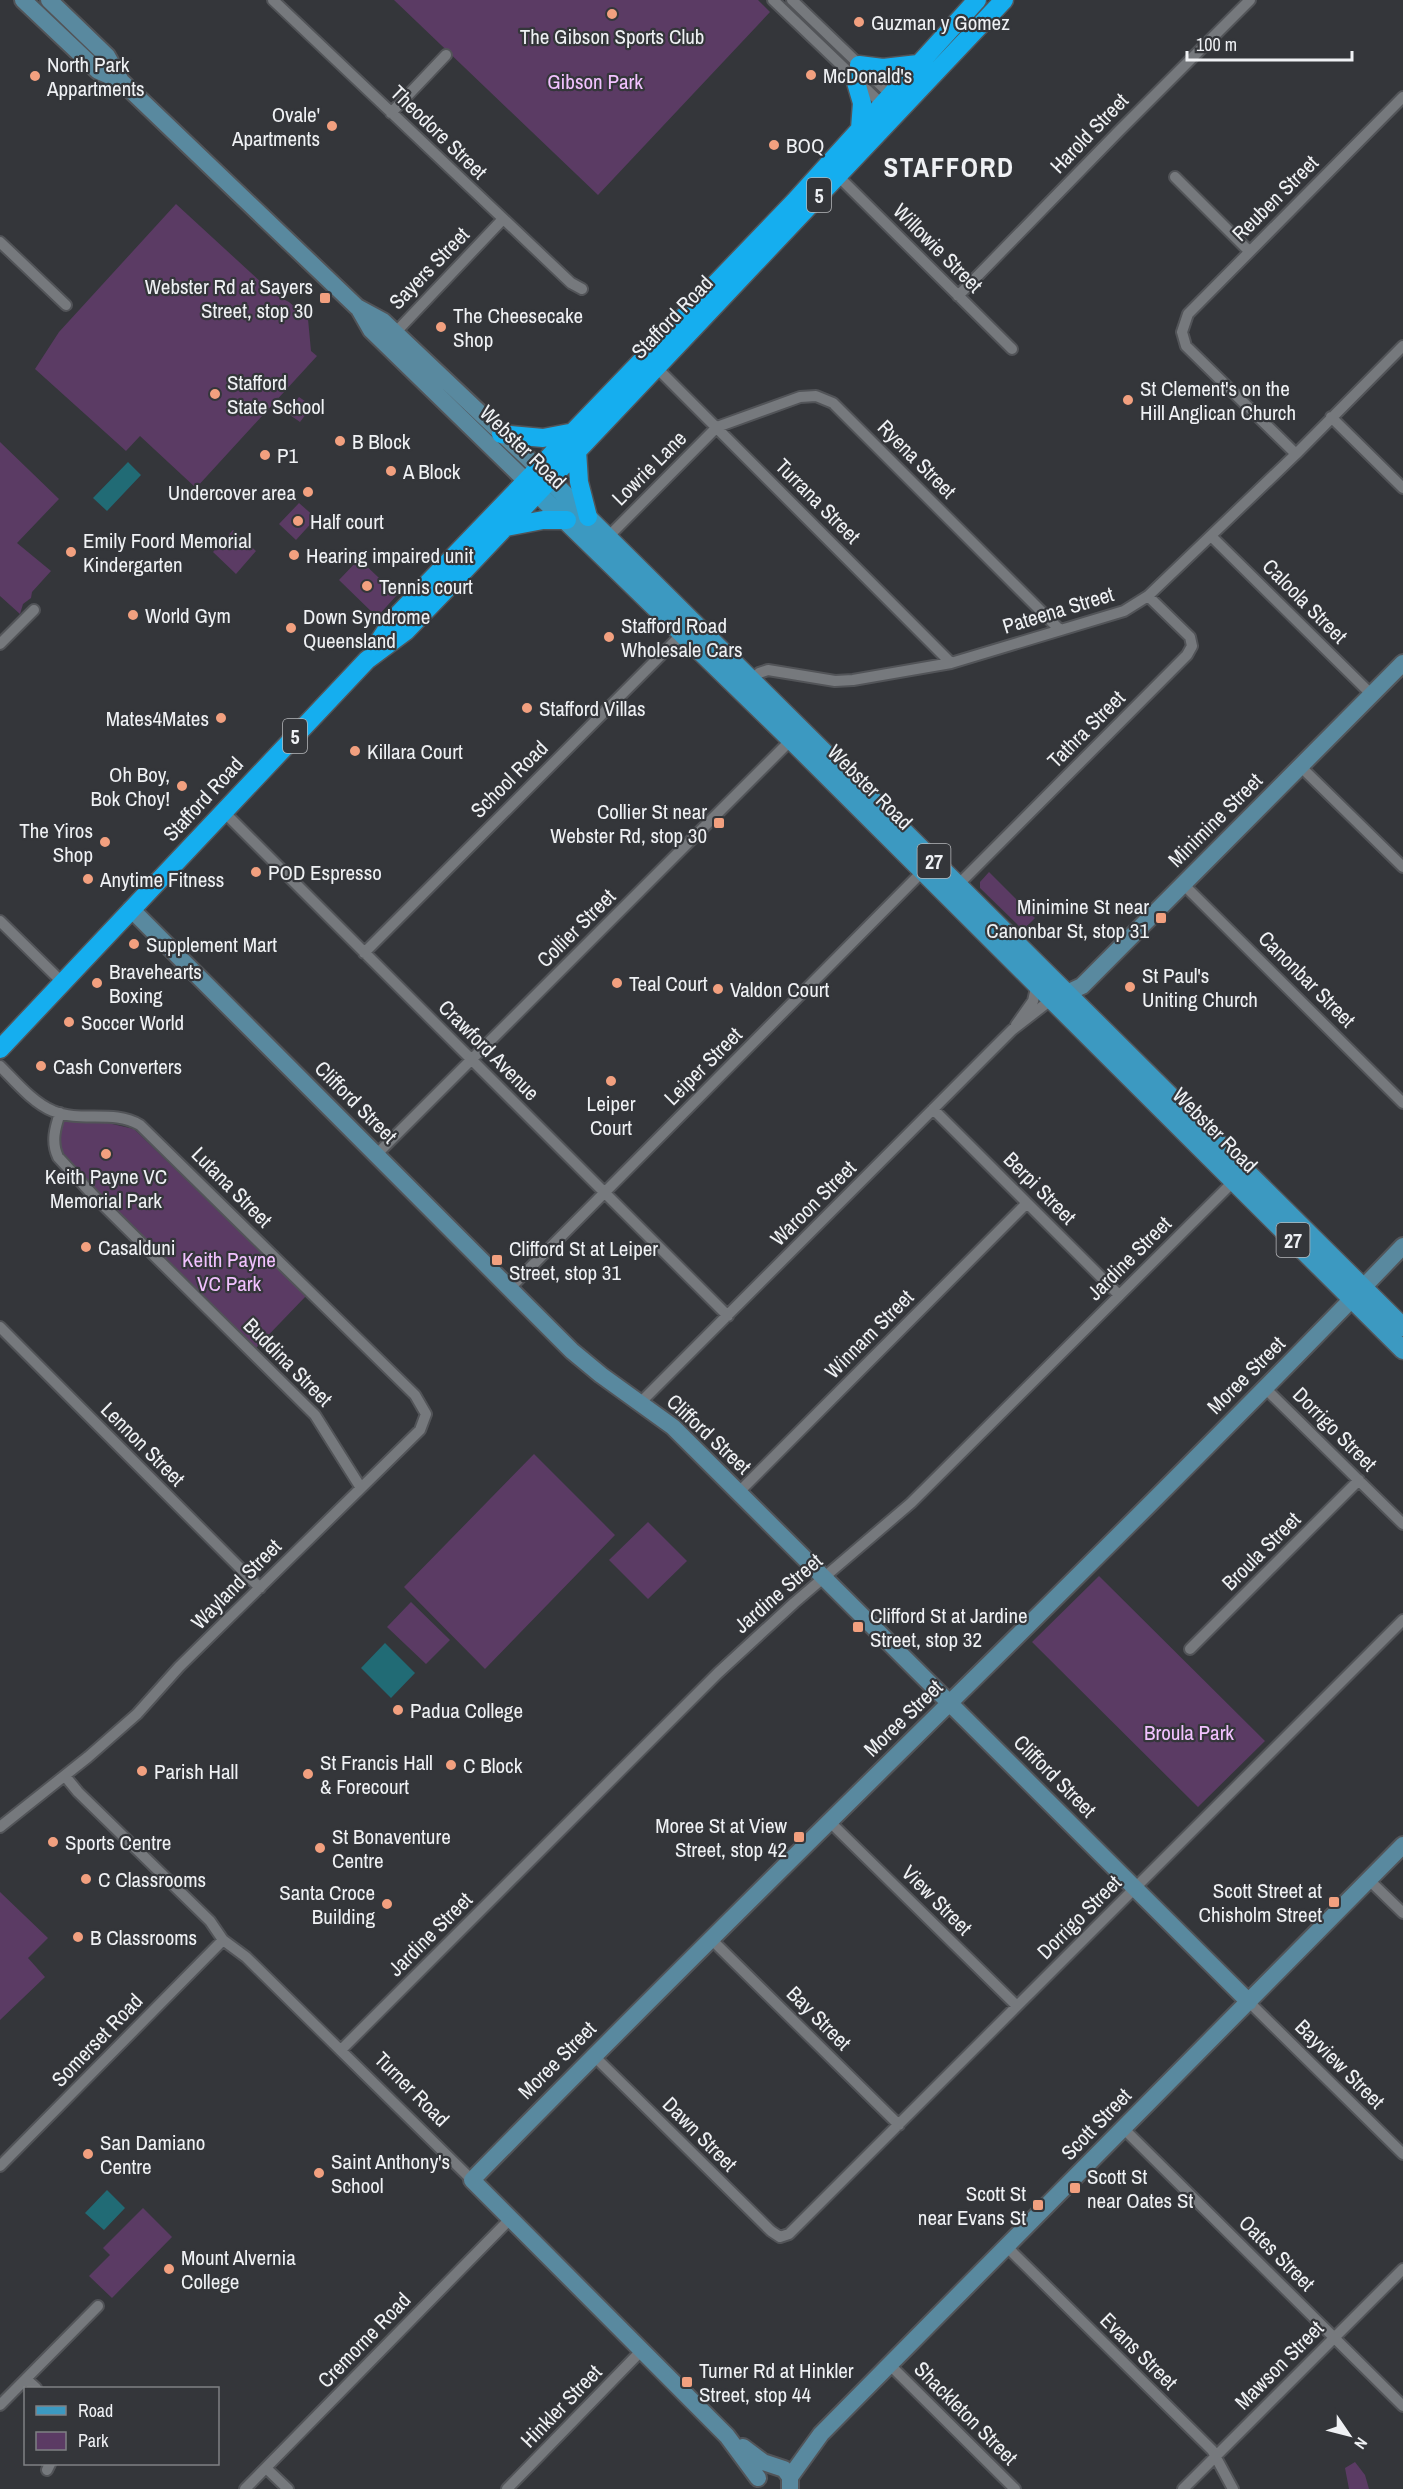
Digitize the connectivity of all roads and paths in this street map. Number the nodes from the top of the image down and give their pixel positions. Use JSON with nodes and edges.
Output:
{"nodes":[{"id":1,"x":24,"y":0,"type":"edge"},
{"id":2,"x":49,"y":0,"type":"edge"},
{"id":3,"x":273,"y":0,"type":"edge"},
{"id":4,"x":773,"y":0,"type":"edge"},
{"id":5,"x":792,"y":0,"type":"edge"},
{"id":6,"x":977,"y":0,"type":"edge"},
{"id":7,"x":1004,"y":0,"type":"edge"},
{"id":8,"x":1250,"y":0,"type":"edge"},
{"id":9,"x":446,"y":55,"type":"dead end"},
{"id":10,"x":918,"y":64,"type":"junction"},
{"id":11,"x":857,"y":72,"type":"junction"},
{"id":12,"x":121,"y":81,"type":"junction"},
{"id":13,"x":1403,"y":97,"type":"edge"},
{"id":14,"x":893,"y":105,"type":"junction"},
{"id":15,"x":391,"y":113,"type":"junction"},
{"id":16,"x":860,"y":129,"type":"junction"},
{"id":17,"x":837,"y":175,"type":"junction"},
{"id":18,"x":1175,"y":177,"type":"dead end"},
{"id":19,"x":503,"y":219,"type":"junction"},
{"id":20,"x":0,"y":242,"type":"edge"},
{"id":21,"x":1249,"y":251,"type":"junction"},
{"id":22,"x":582,"y":289,"type":"dead end"},
{"id":23,"x":958,"y":296,"type":"junction"},
{"id":24,"x":66,"y":305,"type":"dead end"},
{"id":25,"x":392,"y":340,"type":"junction"},
{"id":26,"x":1403,"y":346,"type":"edge"},
{"id":27,"x":1012,"y":350,"type":"dead end"},
{"id":28,"x":656,"y":367,"type":"junction"},
{"id":29,"x":1331,"y":417,"type":"junction"},
{"id":30,"x":717,"y":427,"type":"junction"},
{"id":31,"x":501,"y":434,"type":"junction"},
{"id":32,"x":573,"y":442,"type":"junction"},
{"id":33,"x":1296,"y":454,"type":"junction"},
{"id":34,"x":537,"y":480,"type":"junction"},
{"id":35,"x":1403,"y":488,"type":"edge"},
{"id":36,"x":588,"y":517,"type":"junction"},
{"id":37,"x":567,"y":520,"type":"junction"},
{"id":38,"x":506,"y":527,"type":"junction"},
{"id":39,"x":1211,"y":536,"type":"junction"},
{"id":40,"x":608,"y":537,"type":"junction"},
{"id":41,"x":1148,"y":596,"type":"junction"},
{"id":42,"x":34,"y":610,"type":"dead end"},
{"id":43,"x":1060,"y":630,"type":"junction"},
{"id":44,"x":682,"y":634,"type":"junction"},
{"id":45,"x":0,"y":644,"type":"edge"},
{"id":46,"x":367,"y":660,"type":"junction"},
{"id":47,"x":951,"y":663,"type":"junction"},
{"id":48,"x":1403,"y":663,"type":"edge"},
{"id":49,"x":747,"y":686,"type":"junction"},
{"id":50,"x":1371,"y":694,"type":"junction"},
{"id":51,"x":796,"y":734,"type":"junction"},
{"id":52,"x":1300,"y":766,"type":"junction"},
{"id":53,"x":223,"y":812,"type":"junction"},
{"id":54,"x":1403,"y":867,"type":"edge"},
{"id":55,"x":923,"y":871,"type":"junction"},
{"id":56,"x":1183,"y":884,"type":"junction"},
{"id":57,"x":958,"y":885,"type":"junction"},
{"id":58,"x":131,"y":909,"type":"junction"},
{"id":59,"x":0,"y":921,"type":"edge"},
{"id":60,"x":364,"y":952,"type":"junction"},
{"id":61,"x":63,"y":982,"type":"junction"},
{"id":62,"x":1037,"y":984,"type":"junction"},
{"id":63,"x":1061,"y":996,"type":"junction"},
{"id":64,"x":1012,"y":1030,"type":"junction"},
{"id":65,"x":0,"y":1049,"type":"edge"},
{"id":66,"x":472,"y":1060,"type":"junction"},
{"id":67,"x":0,"y":1066,"type":"edge"},
{"id":68,"x":1402,"y":1101,"type":"edge"},
{"id":69,"x":933,"y":1109,"type":"junction"},
{"id":70,"x":60,"y":1113,"type":"junction"},
{"id":71,"x":377,"y":1154,"type":"junction"},
{"id":72,"x":1240,"y":1175,"type":"junction"},
{"id":73,"x":604,"y":1192,"type":"junction"},
{"id":74,"x":1027,"y":1203,"type":"junction"},
{"id":75,"x":1403,"y":1246,"type":"edge"},
{"id":76,"x":510,"y":1288,"type":"junction"},
{"id":77,"x":1358,"y":1293,"type":"junction"},
{"id":78,"x":1119,"y":1295,"type":"junction"},
{"id":79,"x":728,"y":1316,"type":"junction"},
{"id":80,"x":1403,"y":1327,"type":"edge"},
{"id":81,"x":0,"y":1328,"type":"edge"},
{"id":82,"x":1403,"y":1350,"type":"edge"},
{"id":83,"x":1265,"y":1388,"type":"junction"},
{"id":84,"x":641,"y":1402,"type":"junction"},
{"id":85,"x":426,"y":1414,"type":"joint"},
{"id":86,"x":1359,"y":1480,"type":"junction"},
{"id":87,"x":361,"y":1488,"type":"junction"},
{"id":88,"x":739,"y":1492,"type":"junction"},
{"id":89,"x":1403,"y":1524,"type":"edge"},
{"id":90,"x":824,"y":1578,"type":"junction"},
{"id":91,"x":260,"y":1588,"type":"junction"},
{"id":92,"x":1403,"y":1620,"type":"edge"},
{"id":93,"x":1191,"y":1649,"type":"dead end"},
{"id":94,"x":950,"y":1703,"type":"junction"},
{"id":95,"x":65,"y":1776,"type":"junction"},
{"id":96,"x":829,"y":1821,"type":"junction"},
{"id":97,"x":0,"y":1827,"type":"edge"},
{"id":98,"x":1403,"y":1845,"type":"edge"},
{"id":99,"x":1368,"y":1879,"type":"junction"},
{"id":100,"x":1135,"y":1888,"type":"junction"},
{"id":101,"x":1403,"y":1914,"type":"edge"},
{"id":102,"x":711,"y":1939,"type":"junction"},
{"id":103,"x":222,"y":1940,"type":"junction"},
{"id":104,"x":1249,"y":2001,"type":"junction"},
{"id":105,"x":1017,"y":2006,"type":"junction"},
{"id":106,"x":341,"y":2050,"type":"junction"},
{"id":107,"x":594,"y":2056,"type":"junction"},
{"id":108,"x":899,"y":2125,"type":"junction"},
{"id":109,"x":1123,"y":2128,"type":"junction"},
{"id":110,"x":1403,"y":2154,"type":"edge"},
{"id":111,"x":0,"y":2166,"type":"edge"},
{"id":112,"x":472,"y":2180,"type":"junction"},
{"id":113,"x":510,"y":2219,"type":"junction"},
{"id":114,"x":780,"y":2237,"type":"joint"},
{"id":115,"x":1007,"y":2247,"type":"junction"},
{"id":116,"x":1403,"y":2269,"type":"edge"},
{"id":117,"x":98,"y":2306,"type":"dead end"},
{"id":118,"x":1335,"y":2338,"type":"junction"},
{"id":119,"x":642,"y":2350,"type":"junction"},
{"id":120,"x":890,"y":2365,"type":"junction"},
{"id":121,"x":26,"y":2379,"type":"junction"},
{"id":122,"x":35,"y":2387,"type":"edge"},
{"id":123,"x":0,"y":2405,"type":"edge"},
{"id":124,"x":1403,"y":2406,"type":"edge"},
{"id":125,"x":728,"y":2436,"type":"junction"},
{"id":126,"x":1216,"y":2456,"type":"junction"},
{"id":127,"x":266,"y":2468,"type":"junction"},
{"id":128,"x":785,"y":2479,"type":"edge"},
{"id":129,"x":758,"y":2486,"type":"edge"},
{"id":130,"x":245,"y":2489,"type":"edge"},
{"id":131,"x":288,"y":2489,"type":"edge"},
{"id":132,"x":507,"y":2489,"type":"edge"},
{"id":133,"x":1015,"y":2489,"type":"edge"},
{"id":134,"x":1183,"y":2489,"type":"edge"},
{"id":135,"x":1233,"y":2489,"type":"edge"}],
"edges":[{"from":1,"to":12,"type":"street","name":"Webster Road"},
{"from":2,"to":12,"type":"street","name":"Webster Road"},
{"from":3,"to":15,"type":"street","name":"Theodore Street"},
{"from":4,"to":11,"type":"street"},
{"from":5,"to":11,"type":"street"},
{"from":6,"to":10,"type":"highway","name":"Stafford Road","number":"5"},
{"from":7,"to":14,"type":"highway","name":"Stafford Road","number":"5"},
{"from":8,"to":23,"type":"street","name":"Harold Street"},
{"from":9,"to":15,"type":"street"},
{"from":10,"to":11,"type":"highway"},
{"from":10,"to":14,"type":"highway","name":"Stafford Road","number":"5"},
{"from":11,"to":14,"type":"street"},
{"from":11,"to":16,"type":"highway"},
{"from":12,"to":25,"type":"street","name":"Webster Road"},
{"from":13,"to":21,"type":"street","name":"Reuben Street"},
{"from":14,"to":16,"type":"highway","name":"Stafford Road","number":"5"},
{"from":14,"to":17,"type":"highway","name":"Stafford Road","number":"5"},
{"from":15,"to":19,"type":"street","name":"Theodore Street"},
{"from":16,"to":32,"type":"highway","name":"Stafford Road","number":"5"},
{"from":17,"to":23,"type":"street","name":"Willowie Street"},
{"from":17,"to":28,"type":"highway","name":"Stafford Road","number":"5"},
{"from":18,"to":21,"type":"street"},
{"from":19,"to":22,"type":"street","name":"Theodore Street"},
{"from":19,"to":25,"type":"street","name":"Sayers Street"},
{"from":20,"to":24,"type":"street"},
{"from":21,"to":33,"type":"street","name":"Reuben Street"},
{"from":23,"to":27,"type":"street","name":"Willowie Street"},
{"from":25,"to":31,"type":"street","name":"Webster Road"},
{"from":25,"to":34,"type":"street","name":"Webster Road"},
{"from":26,"to":29,"type":"street","name":"Pateena Street"},
{"from":28,"to":30,"type":"street","name":"Turrana Street"},
{"from":28,"to":32,"type":"highway","name":"Stafford Road","number":"5"},
{"from":29,"to":33,"type":"street","name":"Pateena Street"},
{"from":29,"to":35,"type":"street"},
{"from":30,"to":40,"type":"street","name":"Lowrie Lane"},
{"from":30,"to":43,"type":"street","name":"Ryena Street"},
{"from":30,"to":47,"type":"street","name":"Turrana Street"},
{"from":31,"to":32,"type":"highway"},
{"from":31,"to":34,"type":"street","name":"Webster Road"},
{"from":32,"to":34,"type":"highway","name":"Stafford Road","number":"5"},
{"from":32,"to":36,"type":"highway"},
{"from":33,"to":39,"type":"street","name":"Pateena Street"},
{"from":34,"to":36,"type":"main road","name":"Webster Road","number":"27"},
{"from":34,"to":37,"type":"main road","name":"Webster Road","number":"27"},
{"from":34,"to":38,"type":"highway","name":"Stafford Road","number":"5"},
{"from":34,"to":46,"type":"highway","name":"Stafford Road","number":"5"},
{"from":36,"to":40,"type":"main road","name":"Webster Road","number":"27"},
{"from":37,"to":38,"type":"highway"},
{"from":37,"to":44,"type":"main road","name":"Webster Road","number":"27"},
{"from":38,"to":46,"type":"highway","name":"Stafford Road","number":"5"},
{"from":39,"to":41,"type":"street","name":"Pateena Street"},
{"from":39,"to":50,"type":"street","name":"Caloola Street"},
{"from":40,"to":49,"type":"main road","name":"Webster Road","number":"27"},
{"from":41,"to":43,"type":"street","name":"Pateena Street"},
{"from":41,"to":57,"type":"street","name":"Tathra Street"},
{"from":42,"to":45,"type":"street"},
{"from":43,"to":47,"type":"street","name":"Pateena Street"},
{"from":44,"to":49,"type":"main road","name":"Webster Road","number":"27"},
{"from":44,"to":60,"type":"street","name":"School Road"},
{"from":46,"to":53,"type":"highway","name":"Stafford Road","number":"5"},
{"from":47,"to":49,"type":"street","name":"Pateena Street"},
{"from":48,"to":50,"type":"street","name":"Minimine Street"},
{"from":49,"to":51,"type":"main road","name":"Webster Road","number":"27"},
{"from":50,"to":52,"type":"street","name":"Minimine Street"},
{"from":51,"to":55,"type":"main road","name":"Webster Road","number":"27"},
{"from":51,"to":57,"type":"main road","name":"Webster Road","number":"27"},
{"from":51,"to":66,"type":"street","name":"Collier Street"},
{"from":52,"to":54,"type":"street"},
{"from":52,"to":56,"type":"street","name":"Minimine Street"},
{"from":53,"to":58,"type":"highway","name":"Stafford Road","number":"5"},
{"from":53,"to":60,"type":"street","name":"Crawford Avenue"},
{"from":55,"to":62,"type":"main road","name":"Webster Road","number":"27"},
{"from":55,"to":73,"type":"street","name":"Leiper Street"},
{"from":56,"to":63,"type":"street","name":"Minimine Street"},
{"from":56,"to":68,"type":"street","name":"Canonbar Street"},
{"from":57,"to":63,"type":"main road","name":"Webster Road","number":"27"},
{"from":58,"to":61,"type":"highway","name":"Stafford Road","number":"5"},
{"from":58,"to":71,"type":"street","name":"Clifford Street"},
{"from":59,"to":61,"type":"street"},
{"from":60,"to":66,"type":"street","name":"Crawford Avenue"},
{"from":61,"to":65,"type":"highway","name":"Stafford Road","number":"5"},
{"from":62,"to":63,"type":"main road","name":"Webster Road","number":"27"},
{"from":62,"to":64,"type":"street","name":"Waroon Street"},
{"from":63,"to":64,"type":"street","name":"Waroon Street"},
{"from":63,"to":72,"type":"main road","name":"Webster Road","number":"27"},
{"from":64,"to":69,"type":"street","name":"Waroon Street"},
{"from":66,"to":71,"type":"street","name":"Collier Street"},
{"from":66,"to":73,"type":"street","name":"Crawford Avenue"},
{"from":67,"to":70,"type":"street"},
{"from":69,"to":74,"type":"street","name":"Berpi Street"},
{"from":69,"to":79,"type":"street","name":"Waroon Street"},
{"from":70,"to":85,"type":"street","name":"Lutana Street"},
{"from":70,"to":87,"type":"street","name":"Buddina Street"},
{"from":71,"to":76,"type":"street","name":"Clifford Street"},
{"from":72,"to":77,"type":"main road","name":"Webster Road","number":"27"},
{"from":72,"to":78,"type":"street","name":"Jardine Street"},
{"from":73,"to":76,"type":"street","name":"Leiper Street"},
{"from":73,"to":79,"type":"street","name":"Crawford Avenue"},
{"from":74,"to":78,"type":"street","name":"Berpi Street"},
{"from":74,"to":88,"type":"street","name":"Winnam Street"},
{"from":75,"to":77,"type":"street","name":"Moree Street"},
{"from":76,"to":84,"type":"street","name":"Clifford Street"},
{"from":77,"to":80,"type":"main road","name":"Webster Road","number":"27"},
{"from":77,"to":82,"type":"main road","name":"Webster Road","number":"27"},
{"from":77,"to":83,"type":"street","name":"Moree Street"},
{"from":78,"to":90,"type":"street","name":"Jardine Street"},
{"from":79,"to":84,"type":"street","name":"Waroon Street"},
{"from":81,"to":91,"type":"street","name":"Lennon Street"},
{"from":83,"to":86,"type":"street","name":"Dorrigo Street"},
{"from":83,"to":94,"type":"street","name":"Moree Street"},
{"from":84,"to":88,"type":"street","name":"Clifford Street"},
{"from":85,"to":87,"type":"street","name":"Wayland Street"},
{"from":86,"to":89,"type":"street","name":"Dorrigo Street"},
{"from":86,"to":93,"type":"street","name":"Broula Street"},
{"from":87,"to":91,"type":"street","name":"Wayland Street"},
{"from":88,"to":90,"type":"street","name":"Clifford Street"},
{"from":90,"to":94,"type":"street","name":"Clifford Street"},
{"from":90,"to":106,"type":"street","name":"Jardine Street"},
{"from":91,"to":95,"type":"street","name":"Wayland Street"},
{"from":92,"to":100,"type":"street","name":"Dorrigo Street"},
{"from":94,"to":96,"type":"street","name":"Moree Street"},
{"from":94,"to":100,"type":"street","name":"Clifford Street"},
{"from":95,"to":97,"type":"street","name":"Wayland Street"},
{"from":95,"to":103,"type":"street","name":"Turner Road"},
{"from":96,"to":102,"type":"street","name":"Moree Street"},
{"from":96,"to":105,"type":"street","name":"View Street"},
{"from":98,"to":99,"type":"street","name":"Scott Street"},
{"from":99,"to":101,"type":"street"},
{"from":99,"to":104,"type":"street","name":"Scott Street"},
{"from":100,"to":104,"type":"street","name":"Clifford Street"},
{"from":100,"to":105,"type":"street","name":"Dorrigo Street"},
{"from":102,"to":107,"type":"street","name":"Moree Street"},
{"from":102,"to":108,"type":"street","name":"Bay Street"},
{"from":103,"to":106,"type":"street","name":"Turner Road"},
{"from":103,"to":111,"type":"street","name":"Somerset Road"},
{"from":104,"to":109,"type":"street","name":"Scott Street"},
{"from":104,"to":110,"type":"street","name":"Bayview Street"},
{"from":105,"to":108,"type":"street","name":"Dorrigo Street"},
{"from":106,"to":112,"type":"street","name":"Turner Road"},
{"from":107,"to":112,"type":"street","name":"Moree Street"},
{"from":107,"to":114,"type":"street","name":"Dawn Street"},
{"from":108,"to":114,"type":"street","name":"Dorrigo Street"},
{"from":109,"to":115,"type":"street","name":"Scott Street"},
{"from":109,"to":118,"type":"street","name":"Oates Street"},
{"from":112,"to":113,"type":"street","name":"Turner Road"},
{"from":113,"to":119,"type":"street","name":"Turner Road"},
{"from":113,"to":127,"type":"street","name":"Cremorne Road"},
{"from":115,"to":120,"type":"street","name":"Scott Street"},
{"from":115,"to":126,"type":"street","name":"Evans Street"},
{"from":116,"to":118,"type":"street","name":"Mawson Street"},
{"from":117,"to":121,"type":"street"},
{"from":118,"to":124,"type":"street","name":"Oates Street"},
{"from":118,"to":126,"type":"street","name":"Mawson Street"},
{"from":119,"to":125,"type":"street","name":"Turner Road"},
{"from":119,"to":132,"type":"street","name":"Hinkler Street"},
{"from":120,"to":128,"type":"street","name":"Scott Street"},
{"from":120,"to":133,"type":"street","name":"Shackleton Street"},
{"from":121,"to":122,"type":"street"},
{"from":121,"to":123,"type":"street"},
{"from":125,"to":128,"type":"street","name":"Turner Road"},
{"from":125,"to":129,"type":"street","name":"Turner Road"},
{"from":126,"to":134,"type":"street","name":"Mawson Street"},
{"from":126,"to":135,"type":"street","name":"Evans Street"},
{"from":127,"to":130,"type":"street","name":"Cremorne Road"},
{"from":127,"to":131,"type":"street"},
{"from":128,"to":129,"type":"street","name":"Turner Road"}]}
